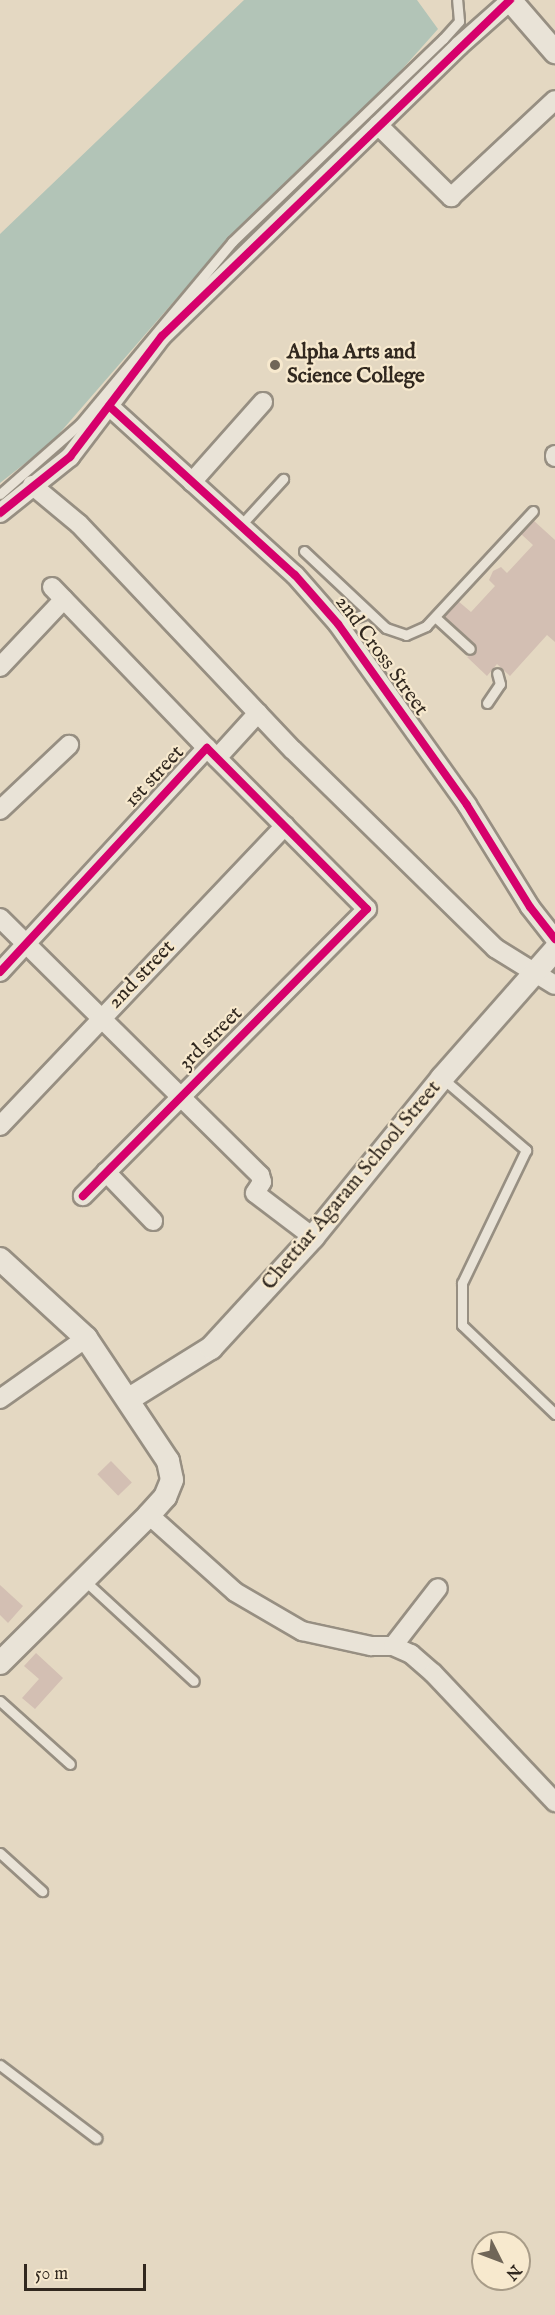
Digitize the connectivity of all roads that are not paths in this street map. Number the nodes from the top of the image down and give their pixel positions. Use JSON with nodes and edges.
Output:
{"nodes":[{"id":1,"x":457,"y":0,"type":"edge"},
{"id":2,"x":511,"y":0,"type":"edge"},
{"id":3,"x":555,"y":52,"type":"edge"},
{"id":4,"x":555,"y":100,"type":"edge"},
{"id":5,"x":378,"y":124,"type":"junction"},
{"id":6,"x":263,"y":402,"type":"dead end"},
{"id":7,"x":109,"y":406,"type":"junction"},
{"id":8,"x":283,"y":479,"type":"dead end"},
{"id":9,"x":192,"y":482,"type":"junction"},
{"id":10,"x":32,"y":485,"type":"junction"},
{"id":11,"x":0,"y":494,"type":"edge"},
{"id":12,"x":533,"y":511,"type":"dead end"},
{"id":13,"x":0,"y":513,"type":"edge"},
{"id":14,"x":240,"y":526,"type":"junction"},
{"id":15,"x":304,"y":551,"type":"dead end"},
{"id":16,"x":368,"y":613,"type":"junction"},
{"id":17,"x":435,"y":617,"type":"junction"},
{"id":18,"x":338,"y":624,"type":"junction"},
{"id":19,"x":470,"y":649,"type":"dead end"},
{"id":20,"x":0,"y":667,"type":"edge"},
{"id":21,"x":498,"y":674,"type":"dead end"},
{"id":22,"x":487,"y":703,"type":"dead end"},
{"id":23,"x":258,"y":713,"type":"junction"},
{"id":24,"x":69,"y":745,"type":"dead end"},
{"id":25,"x":212,"y":753,"type":"junction"},
{"id":26,"x":0,"y":810,"type":"edge"},
{"id":27,"x":285,"y":826,"type":"junction"},
{"id":28,"x":367,"y":909,"type":"joint"},
{"id":29,"x":0,"y":918,"type":"edge"},
{"id":30,"x":555,"y":939,"type":"edge"},
{"id":31,"x":25,"y":944,"type":"junction"},
{"id":32,"x":555,"y":950,"type":"edge"},
{"id":33,"x":536,"y":971,"type":"junction"},
{"id":34,"x":0,"y":972,"type":"edge"},
{"id":35,"x":555,"y":985,"type":"edge"},
{"id":36,"x":100,"y":1018,"type":"junction"},
{"id":37,"x":442,"y":1078,"type":"junction"},
{"id":38,"x":179,"y":1096,"type":"junction"},
{"id":39,"x":0,"y":1126,"type":"edge"},
{"id":40,"x":106,"y":1172,"type":"junction"},
{"id":41,"x":83,"y":1196,"type":"dead end"},
{"id":42,"x":153,"y":1221,"type":"dead end"},
{"id":43,"x":313,"y":1237,"type":"junction"},
{"id":44,"x":0,"y":1259,"type":"edge"},
{"id":45,"x":86,"y":1338,"type":"junction"},
{"id":46,"x":0,"y":1399,"type":"edge"},
{"id":47,"x":129,"y":1399,"type":"junction"},
{"id":48,"x":555,"y":1414,"type":"edge"},
{"id":49,"x":149,"y":1515,"type":"junction"},
{"id":50,"x":84,"y":1580,"type":"junction"},
{"id":51,"x":438,"y":1588,"type":"dead end"},
{"id":52,"x":393,"y":1646,"type":"junction"},
{"id":53,"x":0,"y":1663,"type":"edge"},
{"id":54,"x":194,"y":1681,"type":"dead end"},
{"id":55,"x":0,"y":1701,"type":"edge"},
{"id":56,"x":70,"y":1764,"type":"dead end"},
{"id":57,"x":555,"y":1802,"type":"edge"},
{"id":58,"x":0,"y":1853,"type":"edge"},
{"id":59,"x":42,"y":1891,"type":"dead end"},
{"id":60,"x":0,"y":2064,"type":"edge"},
{"id":61,"x":96,"y":2138,"type":"dead end"}],
"edges":[{"from":1,"to":11,"type":"lane"},
{"from":2,"to":3,"type":"street"},
{"from":2,"to":5,"type":"street"},
{"from":4,"to":5,"type":"street"},
{"from":5,"to":7,"type":"street"},
{"from":6,"to":9,"type":"street"},
{"from":7,"to":9,"type":"street","name":"2nd Cross Street"},
{"from":7,"to":10,"type":"street"},
{"from":8,"to":14,"type":"lane"},
{"from":9,"to":14,"type":"street","name":"2nd Cross Street"},
{"from":10,"to":13,"type":"street"},
{"from":10,"to":23,"type":"street"},
{"from":12,"to":17,"type":"lane"},
{"from":14,"to":18,"type":"street","name":"2nd Cross Street"},
{"from":15,"to":16,"type":"lane"},
{"from":16,"to":17,"type":"lane"},
{"from":16,"to":18,"type":"lane"},
{"from":17,"to":19,"type":"lane"},
{"from":18,"to":30,"type":"street","name":"2nd Cross Street"},
{"from":20,"to":25,"type":"street"},
{"from":21,"to":22,"type":"lane"},
{"from":23,"to":25,"type":"street"},
{"from":23,"to":33,"type":"street"},
{"from":24,"to":26,"type":"street"},
{"from":25,"to":27,"type":"street","name":"1st street"},
{"from":25,"to":31,"type":"street","name":"1st street"},
{"from":27,"to":28,"type":"street","name":"1st street"},
{"from":27,"to":36,"type":"street","name":"2nd street"},
{"from":28,"to":38,"type":"street","name":"3rd street"},
{"from":29,"to":31,"type":"street"},
{"from":31,"to":34,"type":"street","name":"1st street"},
{"from":31,"to":36,"type":"street"},
{"from":32,"to":33,"type":"street","name":"Chettiar Agaram School Street"},
{"from":33,"to":35,"type":"street"},
{"from":33,"to":37,"type":"street","name":"Chettiar Agaram School Street"},
{"from":36,"to":38,"type":"street"},
{"from":36,"to":39,"type":"street","name":"2nd street"},
{"from":37,"to":43,"type":"street","name":"Chettiar Agaram School Street"},
{"from":37,"to":48,"type":"lane"},
{"from":38,"to":40,"type":"street","name":"3rd street"},
{"from":38,"to":43,"type":"street"},
{"from":40,"to":41,"type":"street","name":"3rd street"},
{"from":40,"to":42,"type":"street"},
{"from":43,"to":47,"type":"street","name":"Chettiar Agaram School Street"},
{"from":44,"to":45,"type":"street"},
{"from":45,"to":46,"type":"street"},
{"from":45,"to":47,"type":"street"},
{"from":47,"to":49,"type":"street"},
{"from":49,"to":50,"type":"street"},
{"from":49,"to":52,"type":"street"},
{"from":50,"to":53,"type":"street"},
{"from":50,"to":54,"type":"lane"},
{"from":51,"to":52,"type":"street"},
{"from":52,"to":57,"type":"street"},
{"from":55,"to":56,"type":"lane"},
{"from":58,"to":59,"type":"lane"},
{"from":60,"to":61,"type":"lane"}]}
